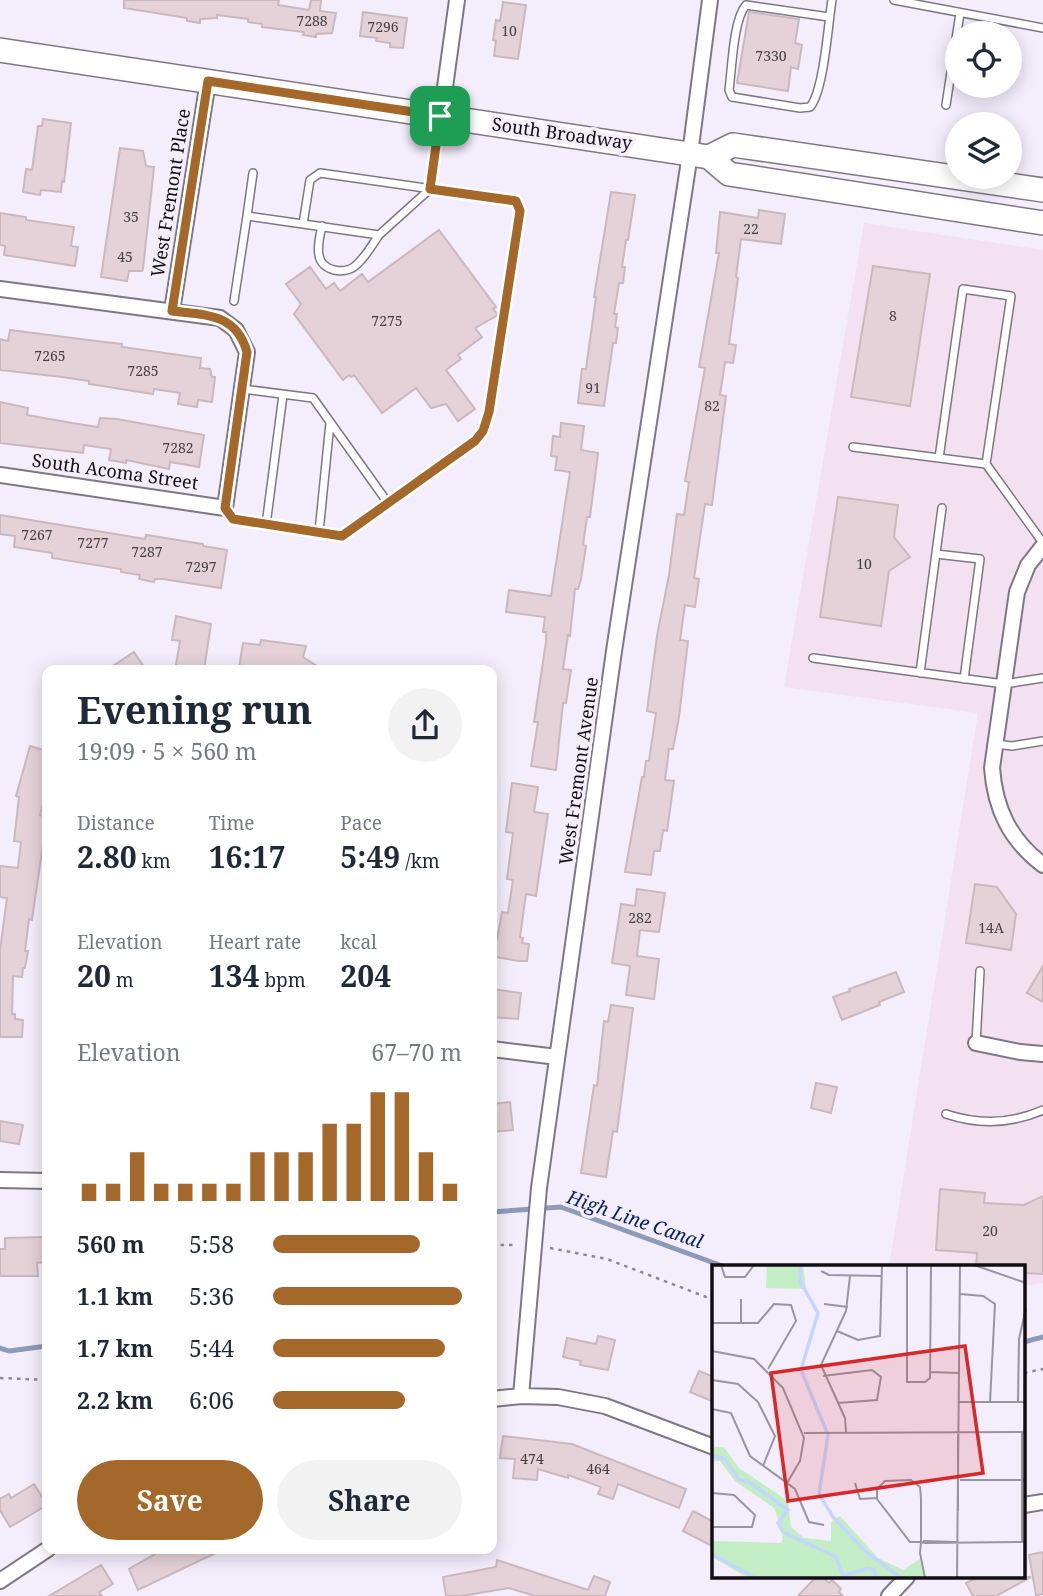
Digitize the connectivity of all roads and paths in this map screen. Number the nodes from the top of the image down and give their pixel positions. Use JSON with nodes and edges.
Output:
{"nodes":[{"id":1,"x":457,"y":0,"type":"edge"},
{"id":2,"x":710,"y":0,"type":"edge"},
{"id":3,"x":832,"y":0,"type":"edge"},
{"id":4,"x":894,"y":0,"type":"edge"},
{"id":5,"x":960,"y":13,"type":"junction"},
{"id":6,"x":829,"y":16,"type":"junction"},
{"id":7,"x":1043,"y":28,"type":"edge"},
{"id":8,"x":0,"y":50,"type":"edge"},
{"id":9,"x":208,"y":81,"type":"junction"},
{"id":10,"x":946,"y":106,"type":"dead end"},
{"id":11,"x":440,"y":116,"type":"junction"},
{"id":12,"x":699,"y":155,"type":"junction"},
{"id":13,"x":253,"y":173,"type":"dead end"},
{"id":14,"x":430,"y":189,"type":"junction"},
{"id":15,"x":1043,"y":190,"type":"edge"},
{"id":16,"x":247,"y":216,"type":"junction"},
{"id":17,"x":1043,"y":223,"type":"edge"},
{"id":18,"x":303,"y":224,"type":"junction"},
{"id":19,"x":321,"y":226,"type":"junction"},
{"id":20,"x":379,"y":235,"type":"junction"},
{"id":21,"x":0,"y":289,"type":"edge"},
{"id":22,"x":234,"y":301,"type":"dead end"},
{"id":23,"x":172,"y":311,"type":"junction"},
{"id":24,"x":243,"y":389,"type":"junction"},
{"id":25,"x":283,"y":394,"type":"junction"},
{"id":26,"x":330,"y":423,"type":"junction"},
{"id":27,"x":853,"y":447,"type":"dead end"},
{"id":28,"x":939,"y":458,"type":"junction"},
{"id":29,"x":986,"y":464,"type":"junction"},
{"id":30,"x":0,"y":475,"type":"edge"},
{"id":31,"x":388,"y":503,"type":"junction"},
{"id":32,"x":225,"y":508,"type":"junction"},
{"id":33,"x":942,"y":508,"type":"dead end"},
{"id":34,"x":266,"y":525,"type":"junction"},
{"id":35,"x":319,"y":532,"type":"junction"},
{"id":36,"x":1043,"y":545,"type":"edge"},
{"id":37,"x":936,"y":554,"type":"junction"},
{"id":38,"x":813,"y":658,"type":"dead end"},
{"id":39,"x":920,"y":673,"type":"junction"},
{"id":40,"x":1043,"y":678,"type":"edge"},
{"id":41,"x":964,"y":679,"type":"junction"},
{"id":42,"x":1004,"y":684,"type":"junction"},
{"id":43,"x":1043,"y":741,"type":"edge"},
{"id":44,"x":996,"y":744,"type":"junction"},
{"id":45,"x":1043,"y":865,"type":"edge"},
{"id":46,"x":980,"y":971,"type":"dead end"},
{"id":47,"x":976,"y":1043,"type":"joint"},
{"id":48,"x":497,"y":1050,"type":"edge"},
{"id":49,"x":1042,"y":1056,"type":"edge"},
{"id":50,"x":557,"y":1057,"type":"junction"},
{"id":51,"x":1043,"y":1110,"type":"edge"},
{"id":52,"x":946,"y":1114,"type":"dead end"},
{"id":53,"x":0,"y":1180,"type":"edge"},
{"id":54,"x":42,"y":1181,"type":"edge"},
{"id":55,"x":497,"y":1245,"type":"edge"},
{"id":56,"x":514,"y":1245,"type":"dead end"},
{"id":57,"x":547,"y":1248,"type":"dead end"},
{"id":58,"x":712,"y":1299,"type":"edge"},
{"id":59,"x":0,"y":1378,"type":"edge"},
{"id":60,"x":42,"y":1380,"type":"edge"},
{"id":61,"x":521,"y":1396,"type":"junction"},
{"id":62,"x":497,"y":1398,"type":"edge"},
{"id":63,"x":712,"y":1446,"type":"edge"},
{"id":64,"x":42,"y":1553,"type":"edge"},
{"id":65,"x":0,"y":1581,"type":"edge"}],
"edges":[{"from":1,"to":11,"type":"street"},
{"from":2,"to":12,"type":"street","name":"West Fremont Avenue"},
{"from":3,"to":6,"type":"lane"},
{"from":4,"to":5,"type":"lane"},
{"from":5,"to":7,"type":"lane"},
{"from":5,"to":10,"type":"lane"},
{"from":6,"to":6,"type":"lane"},
{"from":8,"to":9,"type":"main road","name":"South Broadway"},
{"from":9,"to":11,"type":"main road","name":"South Broadway"},
{"from":9,"to":23,"type":"street","name":"West Fremont Place"},
{"from":11,"to":12,"type":"main road","name":"South Broadway"},
{"from":11,"to":14,"type":"lane"},
{"from":12,"to":15,"type":"main road","name":"South Broadway"},
{"from":12,"to":17,"type":"main road","name":"South Broadway"},
{"from":12,"to":50,"type":"street","name":"West Fremont Avenue"},
{"from":13,"to":16,"type":"lane"},
{"from":14,"to":18,"type":"lane"},
{"from":14,"to":20,"type":"lane"},
{"from":14,"to":31,"type":"lane"},
{"from":16,"to":18,"type":"lane"},
{"from":16,"to":22,"type":"lane"},
{"from":18,"to":19,"type":"lane"},
{"from":19,"to":20,"type":"lane"},
{"from":19,"to":20,"type":"lane"},
{"from":21,"to":23,"type":"street"},
{"from":23,"to":24,"type":"street"},
{"from":24,"to":25,"type":"lane"},
{"from":24,"to":32,"type":"street"},
{"from":25,"to":26,"type":"lane"},
{"from":25,"to":34,"type":"lane"},
{"from":26,"to":31,"type":"lane"},
{"from":26,"to":35,"type":"lane"},
{"from":27,"to":28,"type":"lane"},
{"from":28,"to":29,"type":"lane"},
{"from":28,"to":29,"type":"lane"},
{"from":29,"to":36,"type":"lane"},
{"from":30,"to":32,"type":"street","name":"South Acoma Street"},
{"from":31,"to":35,"type":"lane"},
{"from":32,"to":34,"type":"lane"},
{"from":33,"to":37,"type":"lane"},
{"from":34,"to":35,"type":"lane"},
{"from":36,"to":42,"type":"street"},
{"from":37,"to":39,"type":"lane"},
{"from":37,"to":41,"type":"lane"},
{"from":38,"to":39,"type":"lane"},
{"from":39,"to":41,"type":"lane"},
{"from":40,"to":42,"type":"lane"},
{"from":41,"to":42,"type":"lane"},
{"from":42,"to":44,"type":"street"},
{"from":43,"to":44,"type":"lane"},
{"from":44,"to":45,"type":"street"},
{"from":46,"to":47,"type":"lane"},
{"from":47,"to":49,"type":"street"},
{"from":48,"to":50,"type":"street"},
{"from":50,"to":61,"type":"street","name":"West Fremont Avenue"},
{"from":51,"to":52,"type":"lane"},
{"from":53,"to":54,"type":"street"},
{"from":55,"to":56,"type":"path"},
{"from":57,"to":58,"type":"path"},
{"from":59,"to":60,"type":"path"},
{"from":61,"to":62,"type":"street"},
{"from":61,"to":63,"type":"street"},
{"from":64,"to":65,"type":"street"}]}
